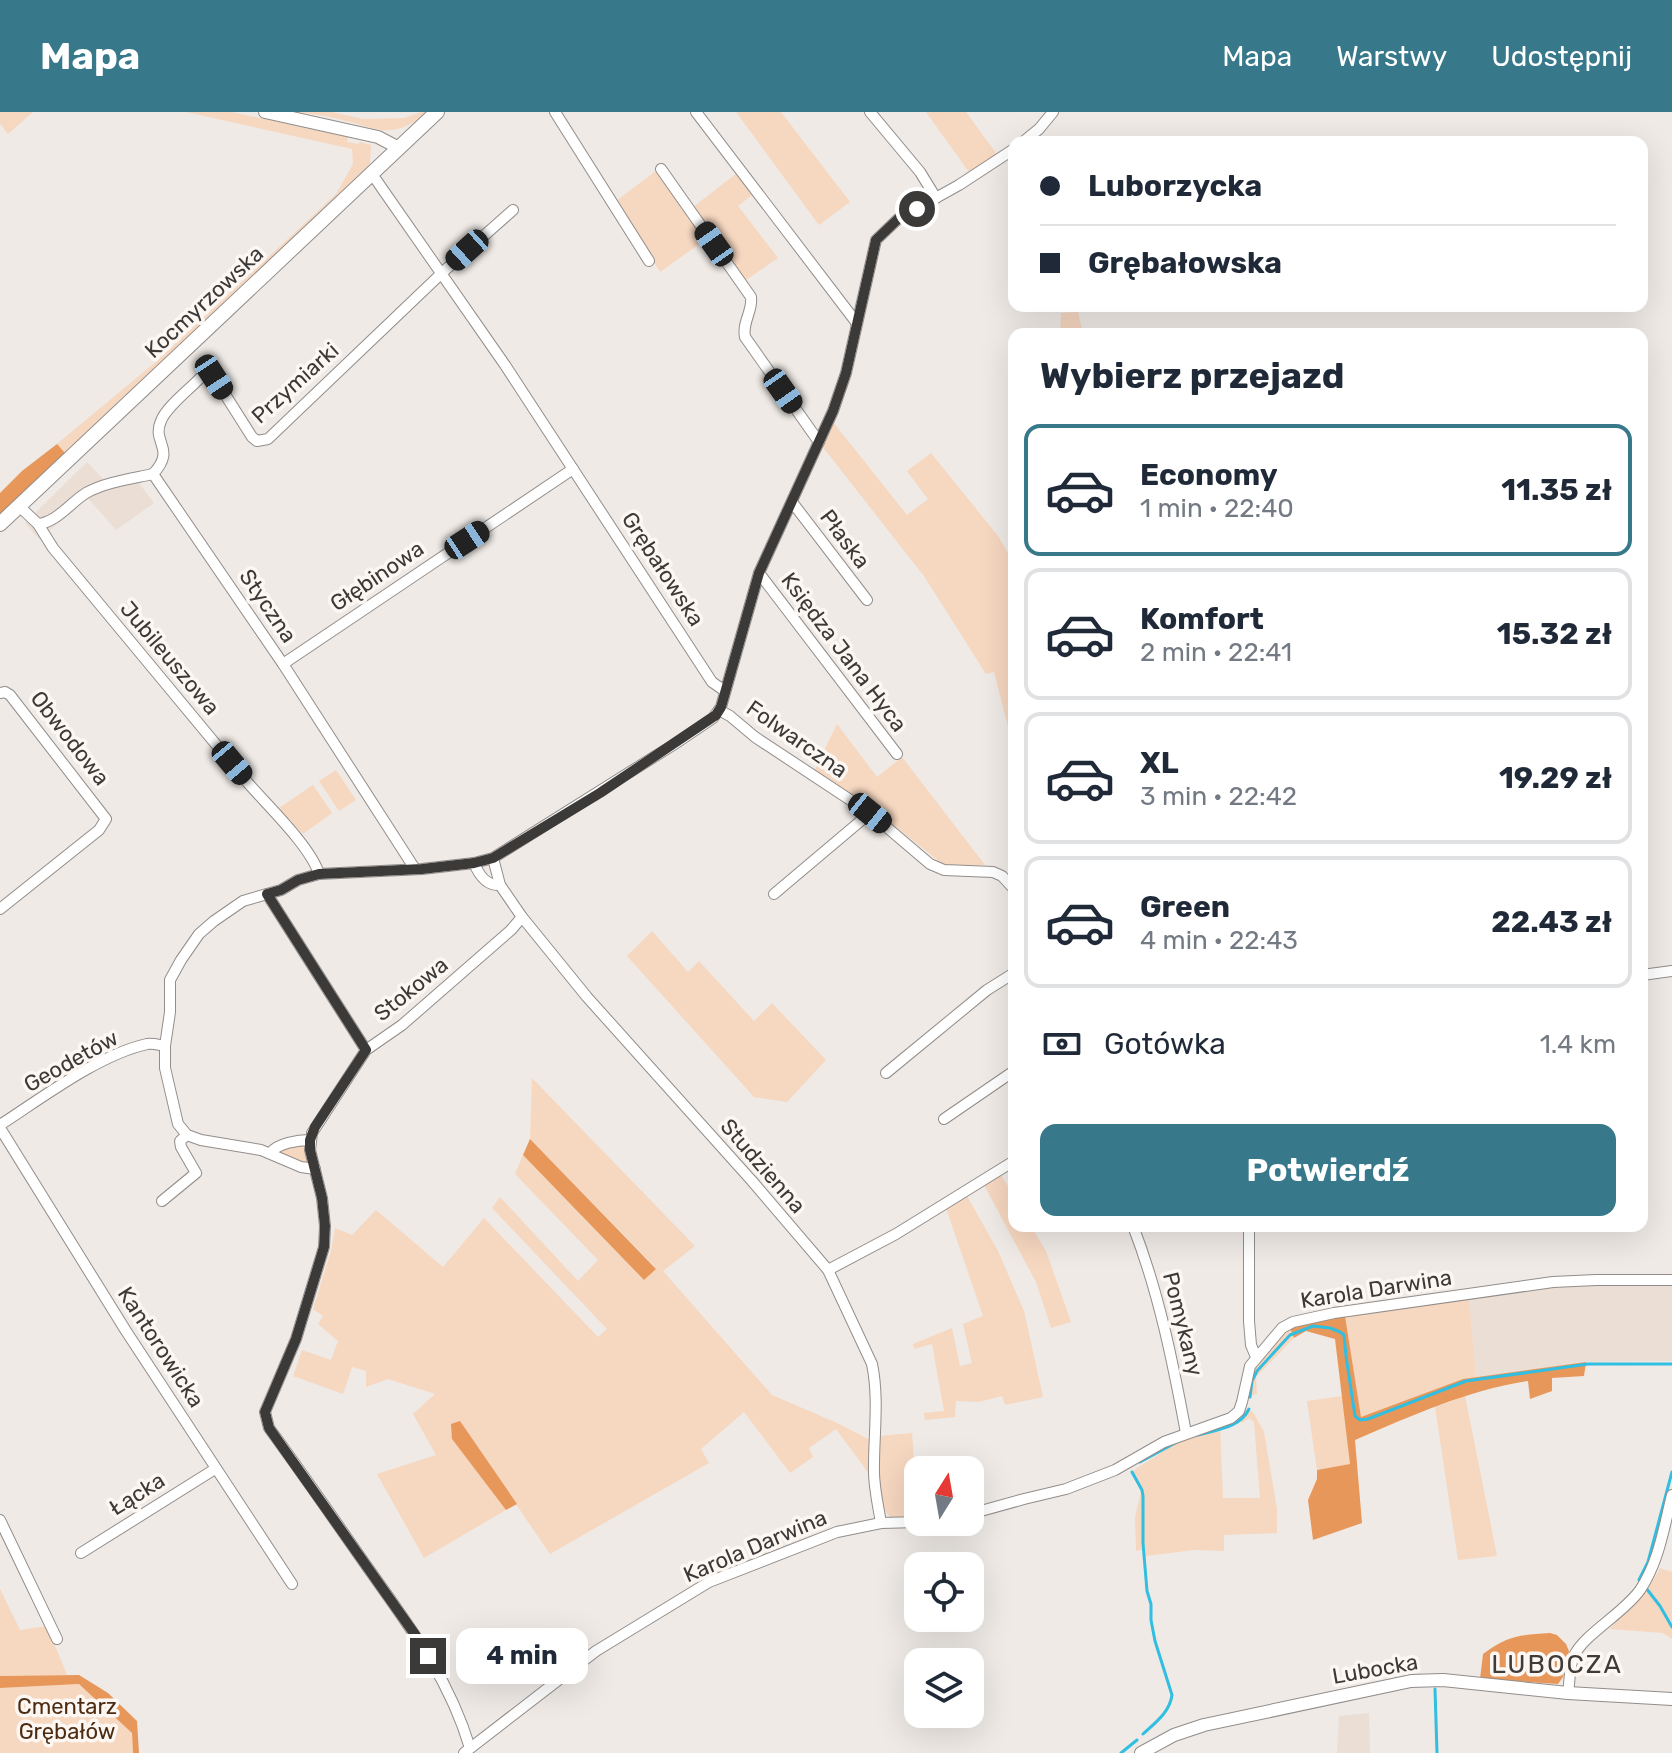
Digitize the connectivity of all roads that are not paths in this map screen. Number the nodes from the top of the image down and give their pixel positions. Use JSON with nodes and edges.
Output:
{"nodes":[{"id":1,"x":265,"y":112,"type":"edge"},
{"id":2,"x":437,"y":112,"type":"edge"},
{"id":3,"x":555,"y":112,"type":"edge"},
{"id":4,"x":696,"y":112,"type":"edge"},
{"id":5,"x":870,"y":112,"type":"edge"},
{"id":6,"x":1053,"y":112,"type":"edge"},
{"id":7,"x":1030,"y":136,"type":"edge"},
{"id":8,"x":399,"y":148,"type":"junction"},
{"id":9,"x":1008,"y":153,"type":"edge"},
{"id":10,"x":661,"y":169,"type":"dead end"},
{"id":11,"x":372,"y":174,"type":"junction"},
{"id":12,"x":936,"y":198,"type":"junction"},
{"id":13,"x":513,"y":210,"type":"dead end"},
{"id":14,"x":649,"y":261,"type":"dead end"},
{"id":15,"x":442,"y":273,"type":"junction"},
{"id":16,"x":856,"y":322,"type":"junction"},
{"id":17,"x":819,"y":442,"type":"junction"},
{"id":18,"x":573,"y":469,"type":"junction"},
{"id":19,"x":153,"y":474,"type":"junction"},
{"id":20,"x":792,"y":502,"type":"junction"},
{"id":21,"x":19,"y":506,"type":"junction"},
{"id":22,"x":0,"y":524,"type":"edge"},
{"id":23,"x":38,"y":524,"type":"junction"},
{"id":24,"x":759,"y":573,"type":"junction"},
{"id":25,"x":867,"y":600,"type":"dead end"},
{"id":26,"x":283,"y":664,"type":"junction"},
{"id":27,"x":725,"y":691,"type":"junction"},
{"id":28,"x":0,"y":693,"type":"edge"},
{"id":29,"x":719,"y":710,"type":"junction"},
{"id":30,"x":897,"y":754,"type":"dead end"},
{"id":31,"x":870,"y":813,"type":"junction"},
{"id":32,"x":493,"y":858,"type":"junction"},
{"id":33,"x":474,"y":863,"type":"junction"},
{"id":34,"x":415,"y":869,"type":"junction"},
{"id":35,"x":319,"y":874,"type":"junction"},
{"id":36,"x":1008,"y":882,"type":"edge"},
{"id":37,"x":500,"y":885,"type":"junction"},
{"id":38,"x":267,"y":894,"type":"junction"},
{"id":39,"x":774,"y":894,"type":"dead end"},
{"id":40,"x":0,"y":909,"type":"edge"},
{"id":41,"x":522,"y":917,"type":"junction"},
{"id":42,"x":1672,"y":971,"type":"edge"},
{"id":43,"x":1648,"y":974,"type":"edge"},
{"id":44,"x":1008,"y":977,"type":"edge"},
{"id":45,"x":165,"y":1046,"type":"junction"},
{"id":46,"x":366,"y":1050,"type":"junction"},
{"id":47,"x":886,"y":1073,"type":"dead end"},
{"id":48,"x":1008,"y":1075,"type":"edge"},
{"id":49,"x":944,"y":1119,"type":"dead end"},
{"id":50,"x":0,"y":1126,"type":"edge"},
{"id":51,"x":187,"y":1135,"type":"junction"},
{"id":52,"x":310,"y":1140,"type":"junction"},
{"id":53,"x":270,"y":1153,"type":"junction"},
{"id":54,"x":1008,"y":1165,"type":"edge"},
{"id":55,"x":315,"y":1169,"type":"junction"},
{"id":56,"x":162,"y":1201,"type":"dead end"},
{"id":57,"x":1135,"y":1232,"type":"edge"},
{"id":58,"x":1249,"y":1232,"type":"edge"},
{"id":59,"x":828,"y":1270,"type":"junction"},
{"id":60,"x":1672,"y":1280,"type":"edge"},
{"id":61,"x":1256,"y":1357,"type":"junction"},
{"id":62,"x":1186,"y":1433,"type":"junction"},
{"id":63,"x":215,"y":1469,"type":"junction"},
{"id":64,"x":1672,"y":1495,"type":"edge"},
{"id":65,"x":984,"y":1510,"type":"edge"},
{"id":66,"x":0,"y":1520,"type":"edge"},
{"id":67,"x":904,"y":1522,"type":"edge"},
{"id":68,"x":881,"y":1523,"type":"junction"},
{"id":69,"x":81,"y":1553,"type":"dead end"},
{"id":70,"x":292,"y":1584,"type":"dead end"},
{"id":71,"x":57,"y":1639,"type":"dead end"},
{"id":72,"x":1568,"y":1693,"type":"junction"},
{"id":73,"x":1672,"y":1699,"type":"edge"},
{"id":74,"x":467,"y":1751,"type":"edge"},
{"id":75,"x":1141,"y":1753,"type":"edge"}],
"edges":[{"from":1,"to":8,"type":"street"},
{"from":2,"to":8,"type":"main road","name":"Kocmyrzowska"},
{"from":3,"to":14,"type":"street"},
{"from":4,"to":16,"type":"street"},
{"from":5,"to":12,"type":"street"},
{"from":6,"to":7,"type":"street"},
{"from":8,"to":11,"type":"main road","name":"Kocmyrzowska"},
{"from":9,"to":12,"type":"street"},
{"from":10,"to":17,"type":"street"},
{"from":11,"to":15,"type":"street","name":"Grębałowska"},
{"from":11,"to":21,"type":"main road","name":"Kocmyrzowska"},
{"from":12,"to":16,"type":"street"},
{"from":13,"to":15,"type":"street","name":"Przymiarki"},
{"from":15,"to":18,"type":"street","name":"Grębałowska"},
{"from":15,"to":19,"type":"street","name":"Przymiarki"},
{"from":16,"to":17,"type":"street"},
{"from":17,"to":20,"type":"street"},
{"from":18,"to":26,"type":"street","name":"Głębinowa"},
{"from":18,"to":27,"type":"street","name":"Grębałowska"},
{"from":19,"to":23,"type":"street"},
{"from":19,"to":26,"type":"street","name":"Styczna"},
{"from":20,"to":24,"type":"street"},
{"from":20,"to":25,"type":"street","name":"Płaska"},
{"from":21,"to":22,"type":"main road","name":"Kocmyrzowska"},
{"from":21,"to":23,"type":"street","name":"Jubileuszowa"},
{"from":23,"to":35,"type":"street","name":"Jubileuszowa"},
{"from":24,"to":27,"type":"street"},
{"from":24,"to":30,"type":"street","name":"Księdza Jana Hyca"},
{"from":26,"to":34,"type":"street","name":"Styczna"},
{"from":27,"to":29,"type":"street"},
{"from":28,"to":40,"type":"street","name":"Obwodowa"},
{"from":29,"to":31,"type":"street","name":"Folwarczna"},
{"from":29,"to":32,"type":"street"},
{"from":31,"to":36,"type":"street","name":"Folwarczna"},
{"from":31,"to":39,"type":"street"},
{"from":32,"to":33,"type":"street"},
{"from":32,"to":37,"type":"street","name":"Studzienna"},
{"from":33,"to":34,"type":"street"},
{"from":33,"to":37,"type":"street","name":"Studzienna"},
{"from":34,"to":35,"type":"street"},
{"from":35,"to":38,"type":"street"},
{"from":37,"to":41,"type":"street","name":"Studzienna"},
{"from":38,"to":45,"type":"street"},
{"from":38,"to":46,"type":"street"},
{"from":41,"to":46,"type":"street","name":"Stokowa"},
{"from":41,"to":59,"type":"street","name":"Studzienna"},
{"from":42,"to":43,"type":"street"},
{"from":44,"to":47,"type":"street"},
{"from":45,"to":50,"type":"street","name":"Geodetów"},
{"from":45,"to":51,"type":"street"},
{"from":46,"to":52,"type":"street","name":"Stokowa"},
{"from":48,"to":49,"type":"street"},
{"from":50,"to":63,"type":"street","name":"Kantorowicka"},
{"from":51,"to":53,"type":"street"},
{"from":51,"to":56,"type":"street"},
{"from":52,"to":53,"type":"street"},
{"from":52,"to":55,"type":"street"},
{"from":53,"to":55,"type":"street"},
{"from":54,"to":59,"type":"street"},
{"from":55,"to":74,"type":"street"},
{"from":57,"to":62,"type":"street","name":"Pomykany"},
{"from":58,"to":61,"type":"street"},
{"from":59,"to":68,"type":"street","name":"Studzienna"},
{"from":60,"to":61,"type":"street","name":"Karola Darwina"},
{"from":61,"to":62,"type":"street","name":"Karola Darwina"},
{"from":62,"to":65,"type":"street","name":"Karola Darwina"},
{"from":63,"to":69,"type":"street","name":"Łącka"},
{"from":63,"to":70,"type":"street","name":"Kantorowicka"},
{"from":64,"to":72,"type":"street"},
{"from":66,"to":71,"type":"street"},
{"from":67,"to":68,"type":"street","name":"Karola Darwina"},
{"from":68,"to":74,"type":"street","name":"Karola Darwina"},
{"from":72,"to":73,"type":"street","name":"Lubocka"},
{"from":72,"to":75,"type":"street","name":"Lubocka"}]}
